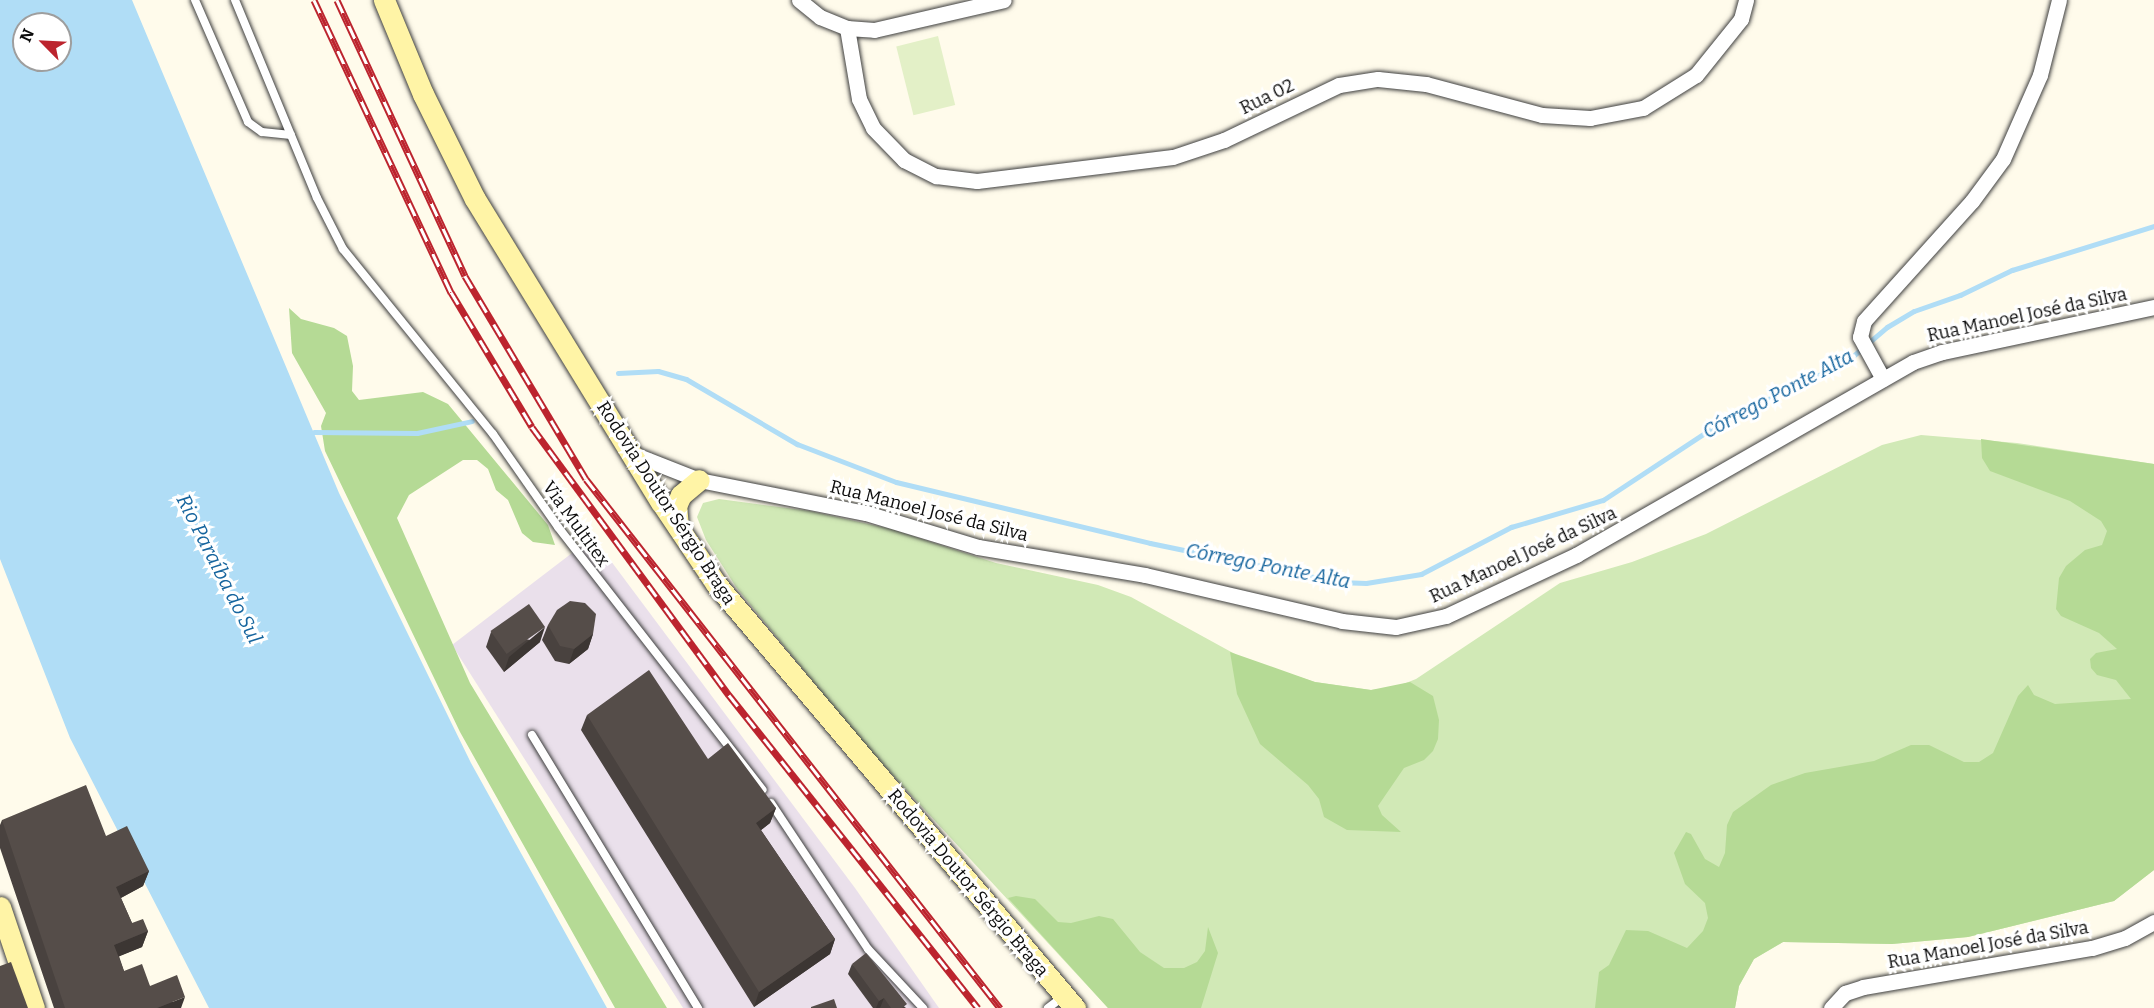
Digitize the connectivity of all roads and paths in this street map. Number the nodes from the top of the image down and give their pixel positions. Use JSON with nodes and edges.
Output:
{"nodes":[{"id":1,"x":195,"y":0,"type":"edge"},
{"id":2,"x":236,"y":0,"type":"edge"},
{"id":3,"x":384,"y":0,"type":"edge"},
{"id":4,"x":799,"y":0,"type":"edge"},
{"id":5,"x":1004,"y":0,"type":"edge"},
{"id":6,"x":1746,"y":0,"type":"edge"},
{"id":7,"x":2059,"y":0,"type":"edge"},
{"id":8,"x":847,"y":28,"type":"junction"},
{"id":9,"x":291,"y":135,"type":"junction"},
{"id":10,"x":2154,"y":308,"type":"edge"},
{"id":11,"x":1883,"y":378,"type":"junction"},
{"id":12,"x":630,"y":452,"type":"junction"},
{"id":13,"x":699,"y":480,"type":"junction"},
{"id":14,"x":678,"y":527,"type":"junction"},
{"id":15,"x":532,"y":735,"type":"dead end"},
{"id":16,"x":0,"y":907,"type":"edge"},
{"id":17,"x":2154,"y":922,"type":"edge"},
{"id":18,"x":1062,"y":1004,"type":"edge"},
{"id":19,"x":34,"y":1008,"type":"edge"},
{"id":20,"x":698,"y":1008,"type":"edge"},
{"id":21,"x":923,"y":1008,"type":"edge"},
{"id":22,"x":1831,"y":1008,"type":"edge"}],
"edges":[{"from":1,"to":9,"type":"lane"},
{"from":2,"to":9,"type":"lane","name":"Via Multitex"},
{"from":3,"to":12,"type":"main road","name":"Rodovia Doutor Sérgio Braga"},
{"from":4,"to":8,"type":"street"},
{"from":5,"to":8,"type":"street"},
{"from":6,"to":8,"type":"street","name":"Rua 02"},
{"from":7,"to":11,"type":"street"},
{"from":9,"to":21,"type":"lane","name":"Via Multitex"},
{"from":10,"to":11,"type":"street","name":"Rua Manoel José da Silva"},
{"from":11,"to":13,"type":"street","name":"Rua Manoel José da Silva"},
{"from":12,"to":13,"type":"street","name":"Rua Manoel José da Silva"},
{"from":12,"to":14,"type":"main road","name":"Rodovia Doutor Sérgio Braga"},
{"from":13,"to":14,"type":"main road"},
{"from":14,"to":18,"type":"main road","name":"Rodovia Doutor Sérgio Braga"},
{"from":15,"to":20,"type":"lane"},
{"from":16,"to":19,"type":"main road"},
{"from":17,"to":22,"type":"street","name":"Rua Manoel José da Silva"}]}
